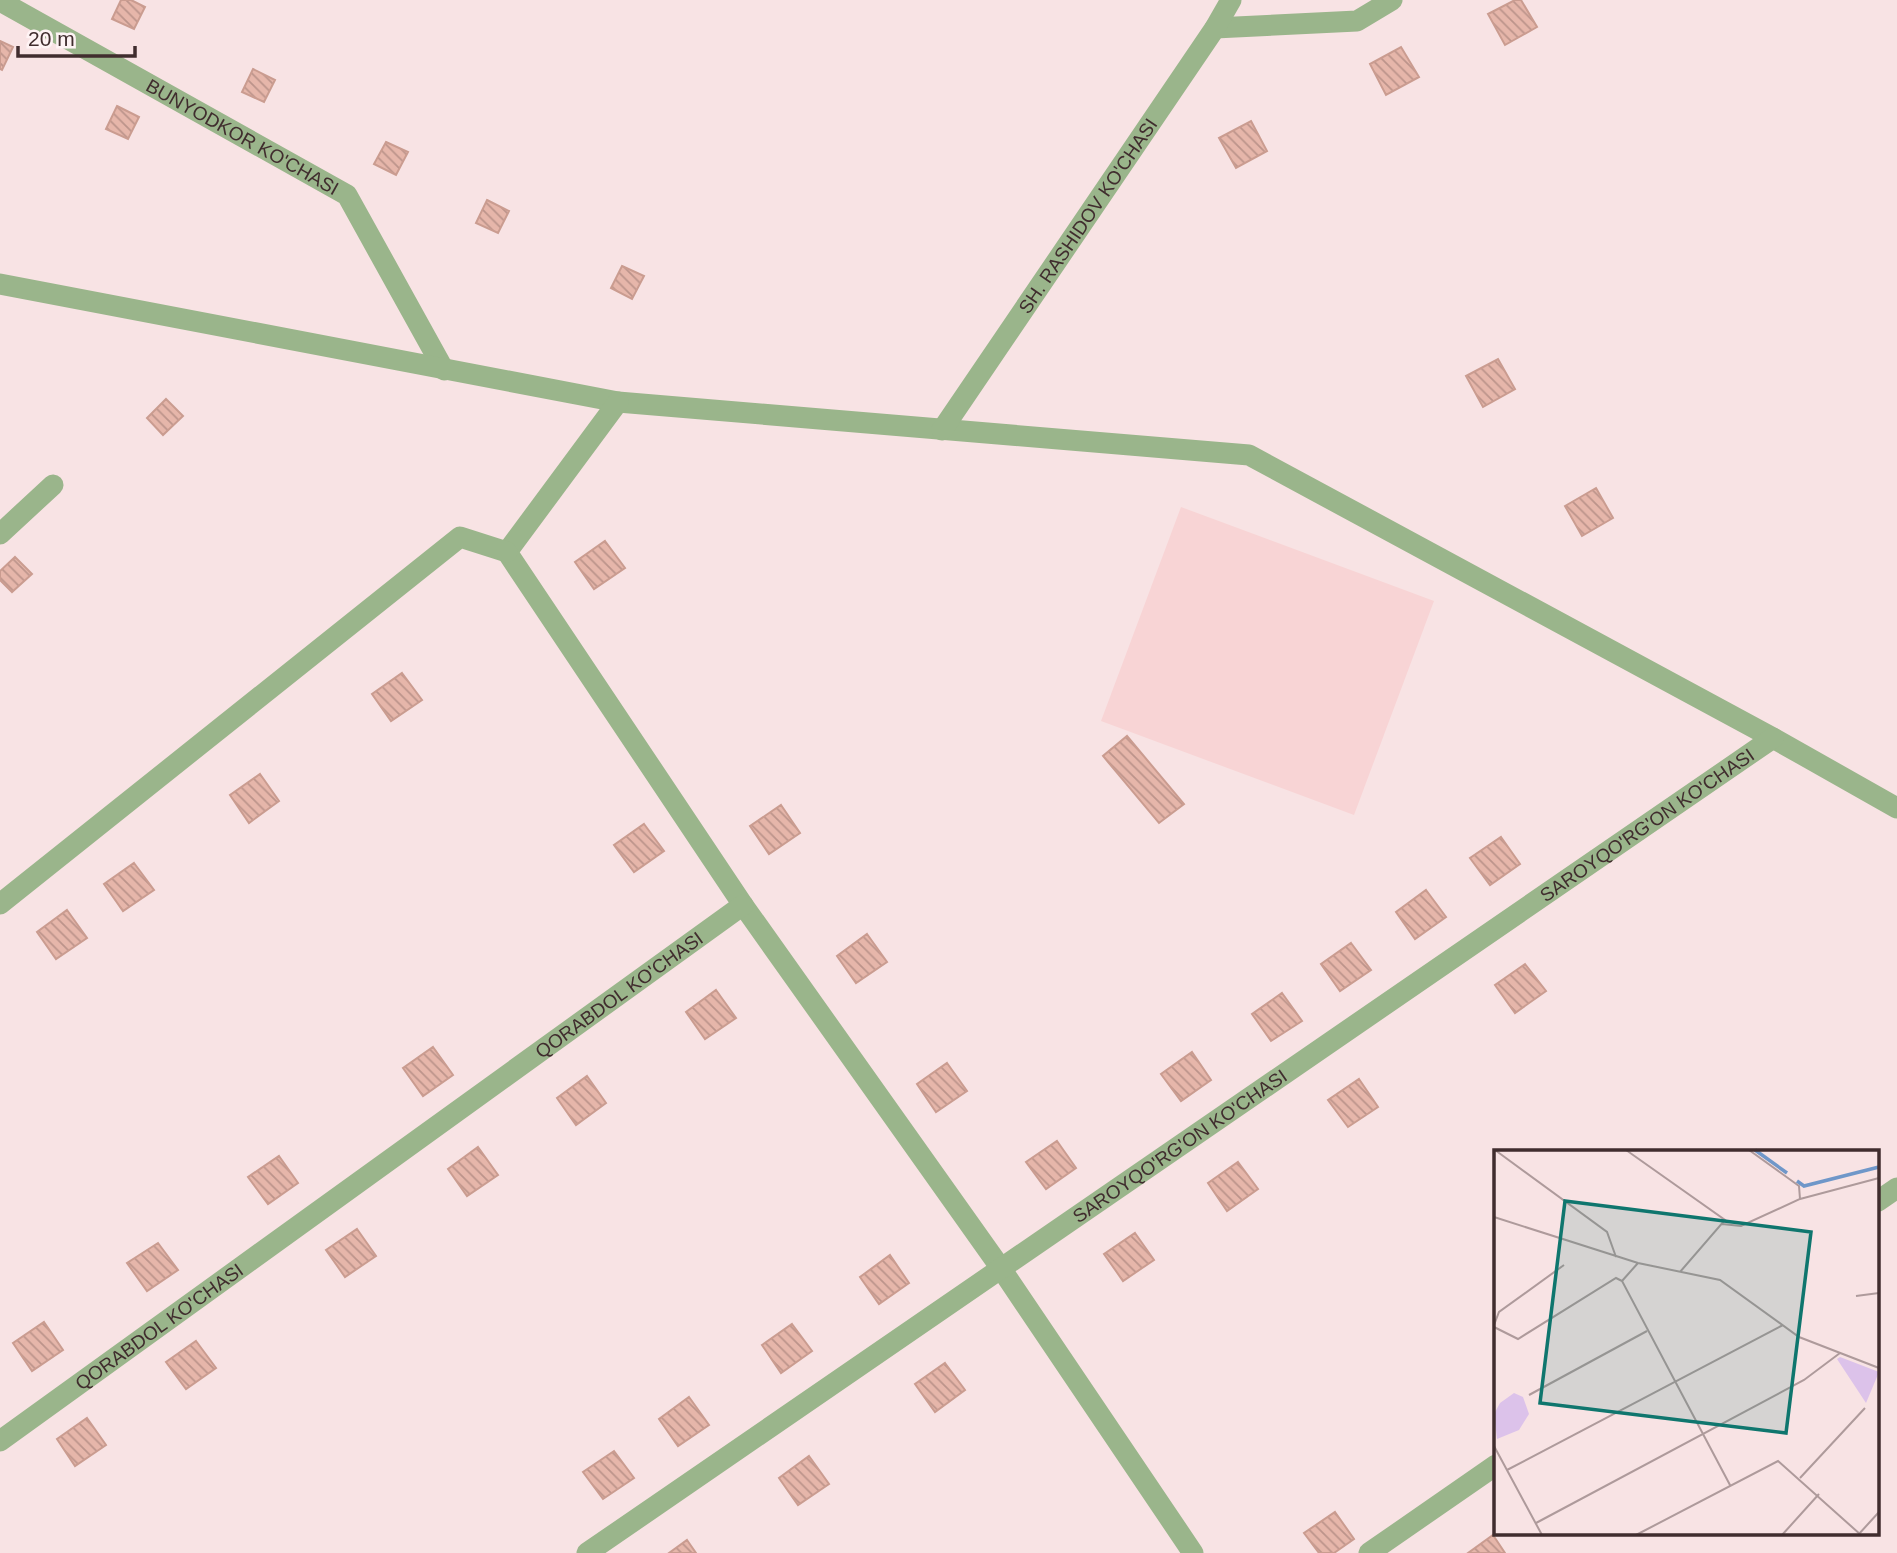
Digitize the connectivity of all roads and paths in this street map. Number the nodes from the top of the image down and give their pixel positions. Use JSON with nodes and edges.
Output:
{"nodes":[{"id":1,"x":1231,"y":0,"type":"edge"},
{"id":2,"x":1392,"y":0,"type":"edge"},
{"id":3,"x":0,"y":1,"type":"edge"},
{"id":4,"x":1214,"y":28,"type":"junction"},
{"id":5,"x":0,"y":285,"type":"edge"},
{"id":6,"x":444,"y":370,"type":"junction"},
{"id":7,"x":618,"y":402,"type":"junction"},
{"id":8,"x":942,"y":430,"type":"junction"},
{"id":9,"x":53,"y":485,"type":"dead end"},
{"id":10,"x":0,"y":534,"type":"edge"},
{"id":11,"x":507,"y":552,"type":"junction"},
{"id":12,"x":1773,"y":738,"type":"junction"},
{"id":13,"x":1897,"y":808,"type":"edge"},
{"id":14,"x":0,"y":904,"type":"edge"},
{"id":15,"x":743,"y":905,"type":"junction"},
{"id":16,"x":1897,"y":1188,"type":"edge"},
{"id":17,"x":1880,"y":1200,"type":"edge"},
{"id":18,"x":1000,"y":1267,"type":"junction"},
{"id":19,"x":0,"y":1441,"type":"edge"},
{"id":20,"x":1494,"y":1466,"type":"edge"},
{"id":21,"x":587,"y":1553,"type":"edge"},
{"id":22,"x":1194,"y":1553,"type":"edge"},
{"id":23,"x":1369,"y":1553,"type":"edge"}],
"edges":[{"from":1,"to":4,"type":"street","name":"SH. RASHIDOV KO'CHASI"},
{"from":2,"to":4,"type":"street"},
{"from":3,"to":6,"type":"street","name":"BUNYODKOR KO'CHASI"},
{"from":4,"to":8,"type":"street","name":"SH. RASHIDOV KO'CHASI"},
{"from":5,"to":6,"type":"street"},
{"from":6,"to":7,"type":"street"},
{"from":7,"to":8,"type":"street"},
{"from":7,"to":11,"type":"street"},
{"from":8,"to":12,"type":"street"},
{"from":9,"to":10,"type":"street"},
{"from":11,"to":14,"type":"street"},
{"from":11,"to":15,"type":"street"},
{"from":12,"to":13,"type":"street"},
{"from":12,"to":18,"type":"street","name":"SAROYQO'RG'ON KO'CHASI"},
{"from":15,"to":18,"type":"street"},
{"from":15,"to":19,"type":"street","name":"QORABDOL KO'CHASI"},
{"from":16,"to":17,"type":"street"},
{"from":18,"to":21,"type":"street","name":"SAROYQO'RG'ON KO'CHASI"},
{"from":18,"to":22,"type":"street"},
{"from":20,"to":23,"type":"street"}]}
